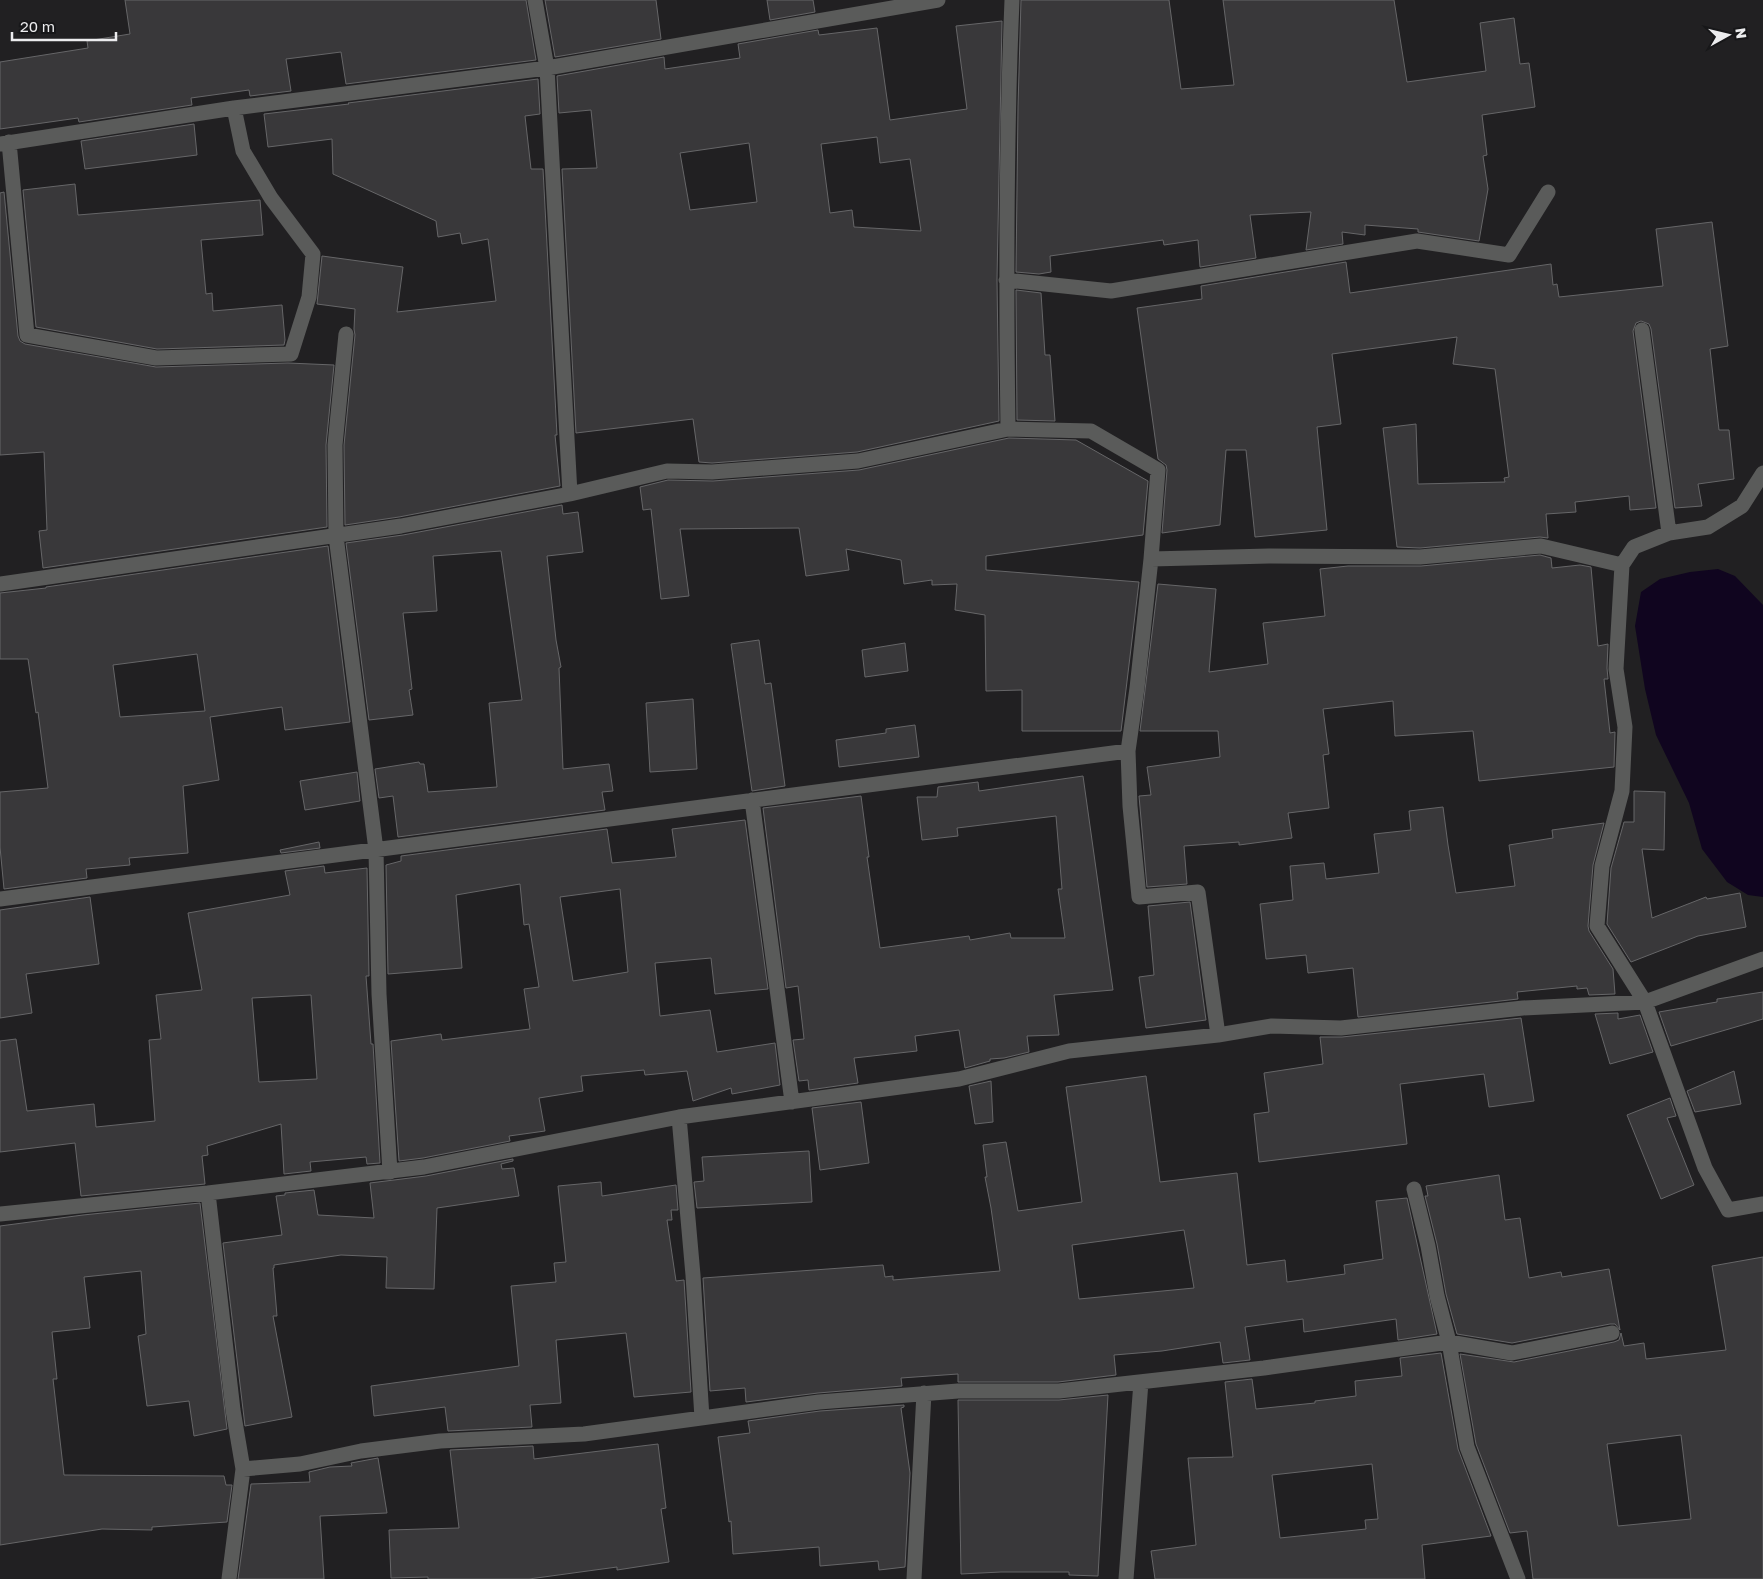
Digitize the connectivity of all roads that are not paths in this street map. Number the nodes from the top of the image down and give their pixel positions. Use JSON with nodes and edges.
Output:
{"nodes":[{"id":1,"x":536,"y":0,"type":"edge"},
{"id":2,"x":938,"y":0,"type":"edge"},
{"id":3,"x":1012,"y":0,"type":"edge"},
{"id":4,"x":905,"y":3,"type":"edge"},
{"id":5,"x":547,"y":68,"type":"junction"},
{"id":6,"x":234,"y":108,"type":"junction"},
{"id":7,"x":5,"y":143,"type":"edge"},
{"id":8,"x":1548,"y":192,"type":"dead end"},
{"id":9,"x":1006,"y":280,"type":"junction"},
{"id":10,"x":1642,"y":330,"type":"dead end"},
{"id":11,"x":346,"y":334,"type":"dead end"},
{"id":12,"x":1008,"y":429,"type":"junction"},
{"id":13,"x":1763,"y":473,"type":"edge"},
{"id":14,"x":570,"y":494,"type":"junction"},
{"id":15,"x":1669,"y":534,"type":"junction"},
{"id":16,"x":336,"y":536,"type":"junction"},
{"id":17,"x":1151,"y":559,"type":"junction"},
{"id":18,"x":1622,"y":565,"type":"junction"},
{"id":19,"x":0,"y":584,"type":"edge"},
{"id":20,"x":1128,"y":752,"type":"junction"},
{"id":21,"x":752,"y":800,"type":"junction"},
{"id":22,"x":376,"y":850,"type":"junction"},
{"id":23,"x":0,"y":899,"type":"edge"},
{"id":24,"x":1763,"y":959,"type":"edge"},
{"id":25,"x":1645,"y":1002,"type":"junction"},
{"id":26,"x":1218,"y":1035,"type":"junction"},
{"id":27,"x":792,"y":1102,"type":"junction"},
{"id":28,"x":679,"y":1117,"type":"junction"},
{"id":29,"x":390,"y":1172,"type":"junction"},
{"id":30,"x":1414,"y":1190,"type":"dead end"},
{"id":31,"x":208,"y":1193,"type":"junction"},
{"id":32,"x":1763,"y":1204,"type":"edge"},
{"id":33,"x":0,"y":1214,"type":"edge"},
{"id":34,"x":1612,"y":1334,"type":"dead end"},
{"id":35,"x":1449,"y":1342,"type":"junction"},
{"id":36,"x":1141,"y":1382,"type":"junction"},
{"id":37,"x":924,"y":1393,"type":"junction"},
{"id":38,"x":702,"y":1418,"type":"junction"},
{"id":39,"x":243,"y":1469,"type":"junction"},
{"id":40,"x":229,"y":1579,"type":"edge"},
{"id":41,"x":914,"y":1579,"type":"edge"},
{"id":42,"x":1126,"y":1579,"type":"edge"},
{"id":43,"x":1518,"y":1579,"type":"edge"}],
"edges":[{"from":1,"to":5,"type":"street"},
{"from":2,"to":4,"type":"street"},
{"from":3,"to":9,"type":"street"},
{"from":4,"to":5,"type":"street"},
{"from":5,"to":6,"type":"street"},
{"from":5,"to":14,"type":"street"},
{"from":6,"to":7,"type":"street"},
{"from":6,"to":7,"type":"street"},
{"from":8,"to":9,"type":"street"},
{"from":9,"to":12,"type":"street"},
{"from":10,"to":15,"type":"street"},
{"from":11,"to":16,"type":"street"},
{"from":12,"to":14,"type":"street"},
{"from":12,"to":17,"type":"street"},
{"from":13,"to":15,"type":"street"},
{"from":14,"to":16,"type":"street"},
{"from":15,"to":18,"type":"street"},
{"from":16,"to":19,"type":"street"},
{"from":16,"to":22,"type":"street"},
{"from":17,"to":18,"type":"street"},
{"from":17,"to":20,"type":"street"},
{"from":18,"to":25,"type":"street"},
{"from":20,"to":21,"type":"street"},
{"from":20,"to":26,"type":"street"},
{"from":21,"to":22,"type":"street"},
{"from":21,"to":27,"type":"street"},
{"from":22,"to":23,"type":"street"},
{"from":22,"to":29,"type":"street"},
{"from":24,"to":25,"type":"street"},
{"from":25,"to":26,"type":"street"},
{"from":25,"to":32,"type":"street"},
{"from":26,"to":27,"type":"street"},
{"from":27,"to":28,"type":"street"},
{"from":28,"to":29,"type":"street"},
{"from":28,"to":38,"type":"street"},
{"from":29,"to":31,"type":"street"},
{"from":30,"to":35,"type":"street"},
{"from":31,"to":33,"type":"street"},
{"from":31,"to":39,"type":"street"},
{"from":34,"to":35,"type":"street"},
{"from":35,"to":36,"type":"street"},
{"from":35,"to":43,"type":"street"},
{"from":36,"to":37,"type":"street"},
{"from":36,"to":42,"type":"street"},
{"from":37,"to":38,"type":"street"},
{"from":37,"to":41,"type":"street"},
{"from":38,"to":39,"type":"street"},
{"from":39,"to":40,"type":"street"}]}
